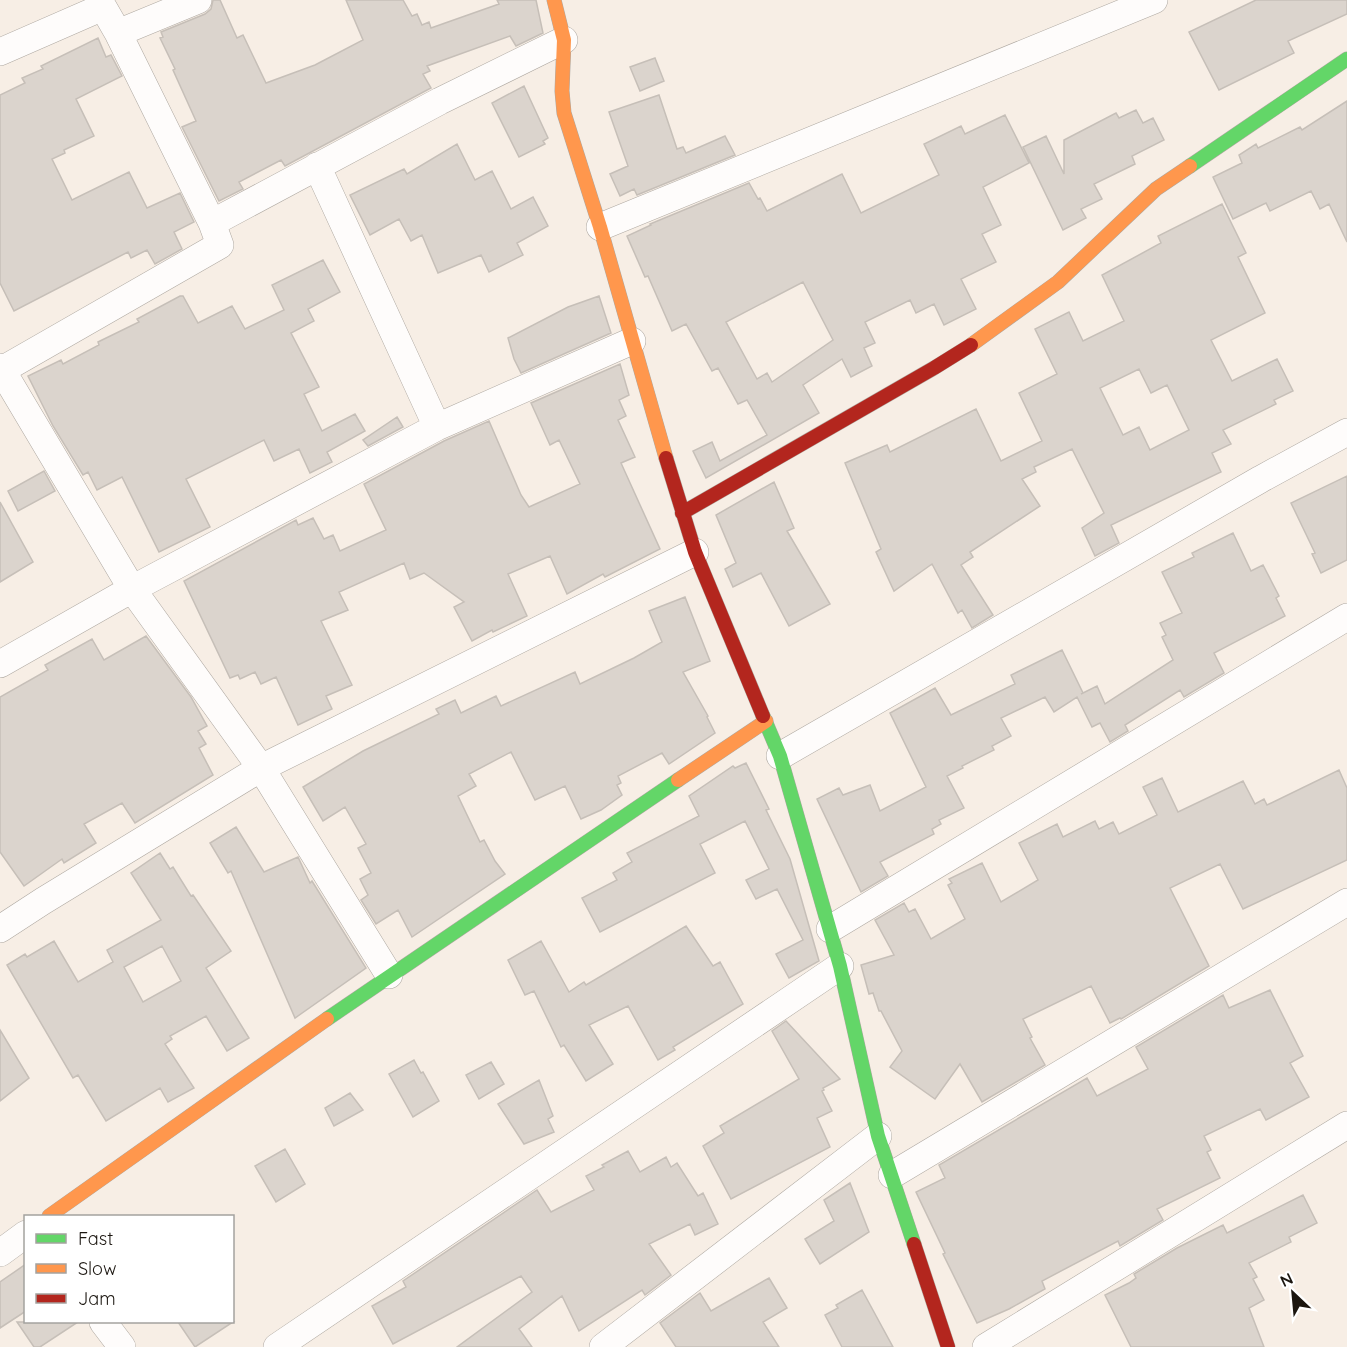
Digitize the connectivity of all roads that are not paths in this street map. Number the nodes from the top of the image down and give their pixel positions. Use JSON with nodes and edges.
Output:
{"nodes":[{"id":1,"x":198,"y":0,"type":"edge"},
{"id":2,"x":1154,"y":0,"type":"edge"},
{"id":3,"x":561,"y":2,"type":"edge"},
{"id":4,"x":101,"y":3,"type":"edge"},
{"id":5,"x":118,"y":33,"type":"junction"},
{"id":6,"x":564,"y":40,"type":"junction"},
{"id":7,"x":0,"y":52,"type":"edge"},
{"id":8,"x":1347,"y":59,"type":"edge"},
{"id":9,"x":317,"y":166,"type":"junction"},
{"id":10,"x":212,"y":223,"type":"junction"},
{"id":11,"x":600,"y":226,"type":"junction"},
{"id":12,"x":632,"y":341,"type":"junction"},
{"id":13,"x":1,"y":368,"type":"edge"},
{"id":14,"x":437,"y":427,"type":"junction"},
{"id":15,"x":1347,"y":432,"type":"edge"},
{"id":16,"x":682,"y":513,"type":"junction"},
{"id":17,"x":695,"y":552,"type":"junction"},
{"id":18,"x":132,"y":589,"type":"junction"},
{"id":19,"x":1347,"y":617,"type":"edge"},
{"id":20,"x":0,"y":664,"type":"edge"},
{"id":21,"x":766,"y":721,"type":"junction"},
{"id":22,"x":780,"y":756,"type":"junction"},
{"id":23,"x":261,"y":768,"type":"junction"},
{"id":24,"x":1347,"y":902,"type":"edge"},
{"id":25,"x":0,"y":929,"type":"edge"},
{"id":26,"x":830,"y":929,"type":"junction"},
{"id":27,"x":840,"y":966,"type":"junction"},
{"id":28,"x":389,"y":975,"type":"junction"},
{"id":29,"x":1347,"y":1125,"type":"edge"},
{"id":30,"x":878,"y":1136,"type":"junction"},
{"id":31,"x":892,"y":1175,"type":"junction"},
{"id":32,"x":50,"y":1215,"type":"edge"},
{"id":33,"x":24,"y":1235,"type":"edge"},
{"id":34,"x":0,"y":1253,"type":"edge"},
{"id":35,"x":105,"y":1323,"type":"edge"},
{"id":36,"x":122,"y":1347,"type":"edge"},
{"id":37,"x":277,"y":1347,"type":"edge"},
{"id":38,"x":603,"y":1347,"type":"edge"},
{"id":39,"x":948,"y":1347,"type":"edge"},
{"id":40,"x":986,"y":1347,"type":"edge"}],
"edges":[{"from":1,"to":5,"type":"street"},
{"from":2,"to":11,"type":"street"},
{"from":3,"to":6,"type":"street"},
{"from":4,"to":5,"type":"street"},
{"from":4,"to":7,"type":"street"},
{"from":5,"to":10,"type":"street"},
{"from":6,"to":9,"type":"street"},
{"from":6,"to":11,"type":"street"},
{"from":8,"to":16,"type":"street"},
{"from":9,"to":10,"type":"street"},
{"from":9,"to":14,"type":"street"},
{"from":10,"to":13,"type":"street"},
{"from":11,"to":12,"type":"street"},
{"from":12,"to":14,"type":"street"},
{"from":12,"to":16,"type":"street"},
{"from":13,"to":18,"type":"street"},
{"from":14,"to":18,"type":"street"},
{"from":15,"to":22,"type":"street"},
{"from":16,"to":17,"type":"street"},
{"from":17,"to":21,"type":"street"},
{"from":17,"to":23,"type":"street"},
{"from":18,"to":20,"type":"street"},
{"from":18,"to":23,"type":"street"},
{"from":19,"to":26,"type":"street"},
{"from":21,"to":22,"type":"street"},
{"from":21,"to":28,"type":"street"},
{"from":22,"to":26,"type":"street"},
{"from":23,"to":25,"type":"street"},
{"from":23,"to":28,"type":"street"},
{"from":24,"to":31,"type":"street"},
{"from":26,"to":27,"type":"street"},
{"from":27,"to":30,"type":"street"},
{"from":27,"to":37,"type":"street"},
{"from":28,"to":32,"type":"street"},
{"from":29,"to":40,"type":"street"},
{"from":30,"to":31,"type":"street"},
{"from":30,"to":38,"type":"street"},
{"from":31,"to":39,"type":"street"},
{"from":33,"to":34,"type":"street"},
{"from":35,"to":36,"type":"street"}]}
